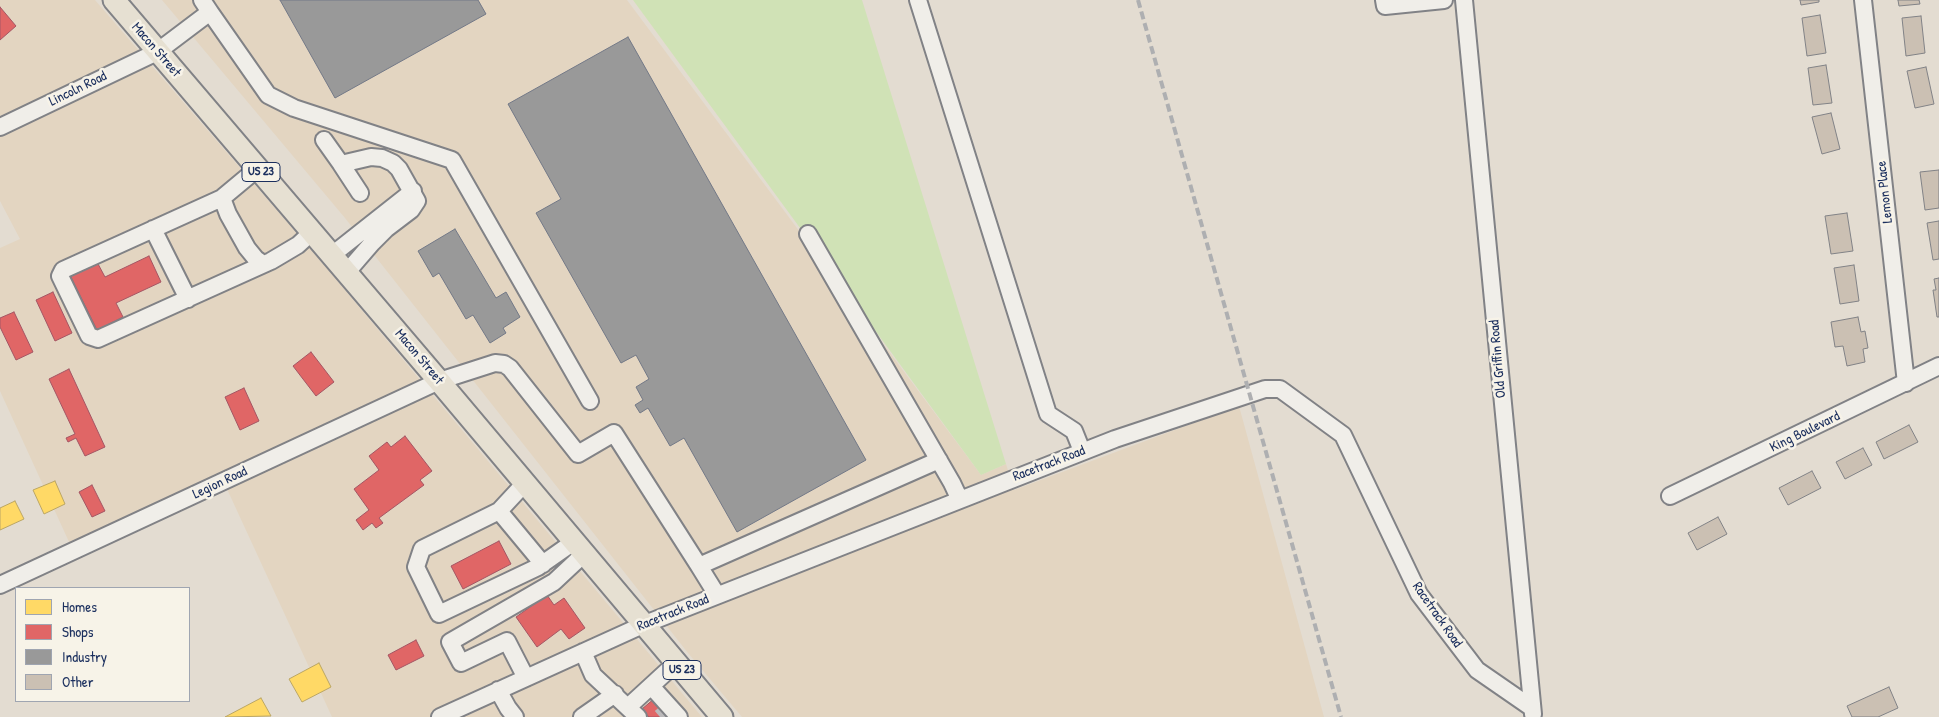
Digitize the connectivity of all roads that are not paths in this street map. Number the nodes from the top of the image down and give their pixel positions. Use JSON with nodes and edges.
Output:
{"nodes":[{"id":1,"x":114,"y":0,"type":"edge"},
{"id":2,"x":918,"y":0,"type":"edge"},
{"id":3,"x":1384,"y":0,"type":"edge"},
{"id":4,"x":1444,"y":0,"type":"edge"},
{"id":5,"x":1464,"y":0,"type":"edge"},
{"id":6,"x":1863,"y":0,"type":"edge"},
{"id":7,"x":206,"y":6,"type":"edge"},
{"id":8,"x":157,"y":52,"type":"junction"},
{"id":9,"x":0,"y":127,"type":"edge"},
{"id":10,"x":324,"y":140,"type":"dead end"},
{"id":11,"x":341,"y":164,"type":"junction"},
{"id":12,"x":258,"y":168,"type":"junction"},
{"id":13,"x":413,"y":191,"type":"junction"},
{"id":14,"x":360,"y":194,"type":"dead end"},
{"id":15,"x":222,"y":198,"type":"junction"},
{"id":16,"x":153,"y":229,"type":"junction"},
{"id":17,"x":312,"y":232,"type":"junction"},
{"id":18,"x":808,"y":234,"type":"dead end"},
{"id":19,"x":332,"y":255,"type":"junction"},
{"id":20,"x":263,"y":264,"type":"junction"},
{"id":21,"x":347,"y":272,"type":"junction"},
{"id":22,"x":188,"y":299,"type":"junction"},
{"id":23,"x":1939,"y":366,"type":"edge"},
{"id":24,"x":439,"y":381,"type":"junction"},
{"id":25,"x":1906,"y":383,"type":"junction"},
{"id":26,"x":590,"y":401,"type":"dead end"},
{"id":27,"x":1082,"y":452,"type":"junction"},
{"id":28,"x":939,"y":460,"type":"junction"},
{"id":29,"x":525,"y":483,"type":"junction"},
{"id":30,"x":1670,"y":496,"type":"dead end"},
{"id":31,"x":960,"y":500,"type":"junction"},
{"id":32,"x":499,"y":511,"type":"junction"},
{"id":33,"x":580,"y":547,"type":"junction"},
{"id":34,"x":543,"y":564,"type":"junction"},
{"id":35,"x":699,"y":566,"type":"junction"},
{"id":36,"x":0,"y":585,"type":"edge"},
{"id":37,"x":716,"y":595,"type":"junction"},
{"id":38,"x":495,"y":616,"type":"junction"},
{"id":39,"x":645,"y":624,"type":"junction"},
{"id":40,"x":507,"y":641,"type":"junction"},
{"id":41,"x":583,"y":652,"type":"junction"},
{"id":42,"x":676,"y":662,"type":"junction"},
{"id":43,"x":526,"y":678,"type":"junction"},
{"id":44,"x":651,"y":686,"type":"junction"},
{"id":45,"x":498,"y":690,"type":"junction"},
{"id":46,"x":615,"y":694,"type":"junction"},
{"id":47,"x":633,"y":712,"type":"edge"},
{"id":48,"x":672,"y":712,"type":"edge"},
{"id":49,"x":1533,"y":712,"type":"edge"},
{"id":50,"x":720,"y":716,"type":"edge"},
{"id":51,"x":440,"y":717,"type":"edge"},
{"id":52,"x":515,"y":717,"type":"edge"},
{"id":53,"x":582,"y":717,"type":"edge"}],
"edges":[{"from":1,"to":8,"type":"main road","name":"Macon Street","number":"US 23"},
{"from":2,"to":27,"type":"street"},
{"from":3,"to":4,"type":"street"},
{"from":5,"to":49,"type":"street","name":"Old Griffin Road"},
{"from":6,"to":25,"type":"street","name":"Lemon Place"},
{"from":7,"to":8,"type":"street","name":"Lincoln Road"},
{"from":7,"to":26,"type":"street"},
{"from":8,"to":9,"type":"street","name":"Lincoln Road"},
{"from":8,"to":12,"type":"main road","name":"Macon Street","number":"US 23"},
{"from":10,"to":11,"type":"street"},
{"from":11,"to":13,"type":"street"},
{"from":11,"to":14,"type":"street"},
{"from":12,"to":15,"type":"street"},
{"from":12,"to":17,"type":"main road","name":"Macon Street","number":"US 23"},
{"from":13,"to":19,"type":"street"},
{"from":13,"to":21,"type":"street"},
{"from":15,"to":16,"type":"street"},
{"from":15,"to":20,"type":"street"},
{"from":16,"to":22,"type":"street"},
{"from":16,"to":22,"type":"street"},
{"from":17,"to":19,"type":"main road","name":"Macon Street","number":"US 23"},
{"from":17,"to":20,"type":"street"},
{"from":18,"to":28,"type":"street"},
{"from":19,"to":21,"type":"main road","name":"Macon Street","number":"US 23"},
{"from":20,"to":22,"type":"street"},
{"from":21,"to":24,"type":"main road","name":"Macon Street","number":"US 23"},
{"from":23,"to":25,"type":"street","name":"King Boulevard"},
{"from":24,"to":29,"type":"main road","name":"Macon Street","number":"US 23"},
{"from":24,"to":35,"type":"street","name":"Legion Road"},
{"from":24,"to":36,"type":"street","name":"Legion Road"},
{"from":25,"to":30,"type":"street","name":"King Boulevard"},
{"from":27,"to":31,"type":"street","name":"Racetrack Road"},
{"from":27,"to":49,"type":"street","name":"Racetrack Road"},
{"from":28,"to":31,"type":"street"},
{"from":28,"to":35,"type":"street"},
{"from":29,"to":32,"type":"street"},
{"from":29,"to":33,"type":"main road","name":"Macon Street","number":"US 23"},
{"from":31,"to":37,"type":"street","name":"Racetrack Road"},
{"from":32,"to":34,"type":"street"},
{"from":32,"to":34,"type":"street"},
{"from":33,"to":34,"type":"street"},
{"from":33,"to":38,"type":"street"},
{"from":33,"to":39,"type":"main road","name":"Macon Street","number":"US 23"},
{"from":35,"to":37,"type":"street"},
{"from":37,"to":39,"type":"street","name":"Racetrack Road"},
{"from":38,"to":40,"type":"street"},
{"from":38,"to":40,"type":"street"},
{"from":39,"to":41,"type":"street","name":"Racetrack Road"},
{"from":39,"to":42,"type":"main road","name":"Macon Street","number":"US 23"},
{"from":40,"to":43,"type":"street"},
{"from":41,"to":43,"type":"street","name":"Racetrack Road"},
{"from":41,"to":46,"type":"street"},
{"from":42,"to":44,"type":"street"},
{"from":42,"to":50,"type":"main road","name":"Macon Street","number":"US 23"},
{"from":43,"to":45,"type":"street","name":"Racetrack Road"},
{"from":44,"to":47,"type":"street"},
{"from":44,"to":48,"type":"street"},
{"from":45,"to":51,"type":"street","name":"Racetrack Road"},
{"from":45,"to":52,"type":"street"},
{"from":46,"to":47,"type":"street"},
{"from":46,"to":53,"type":"street"}]}
